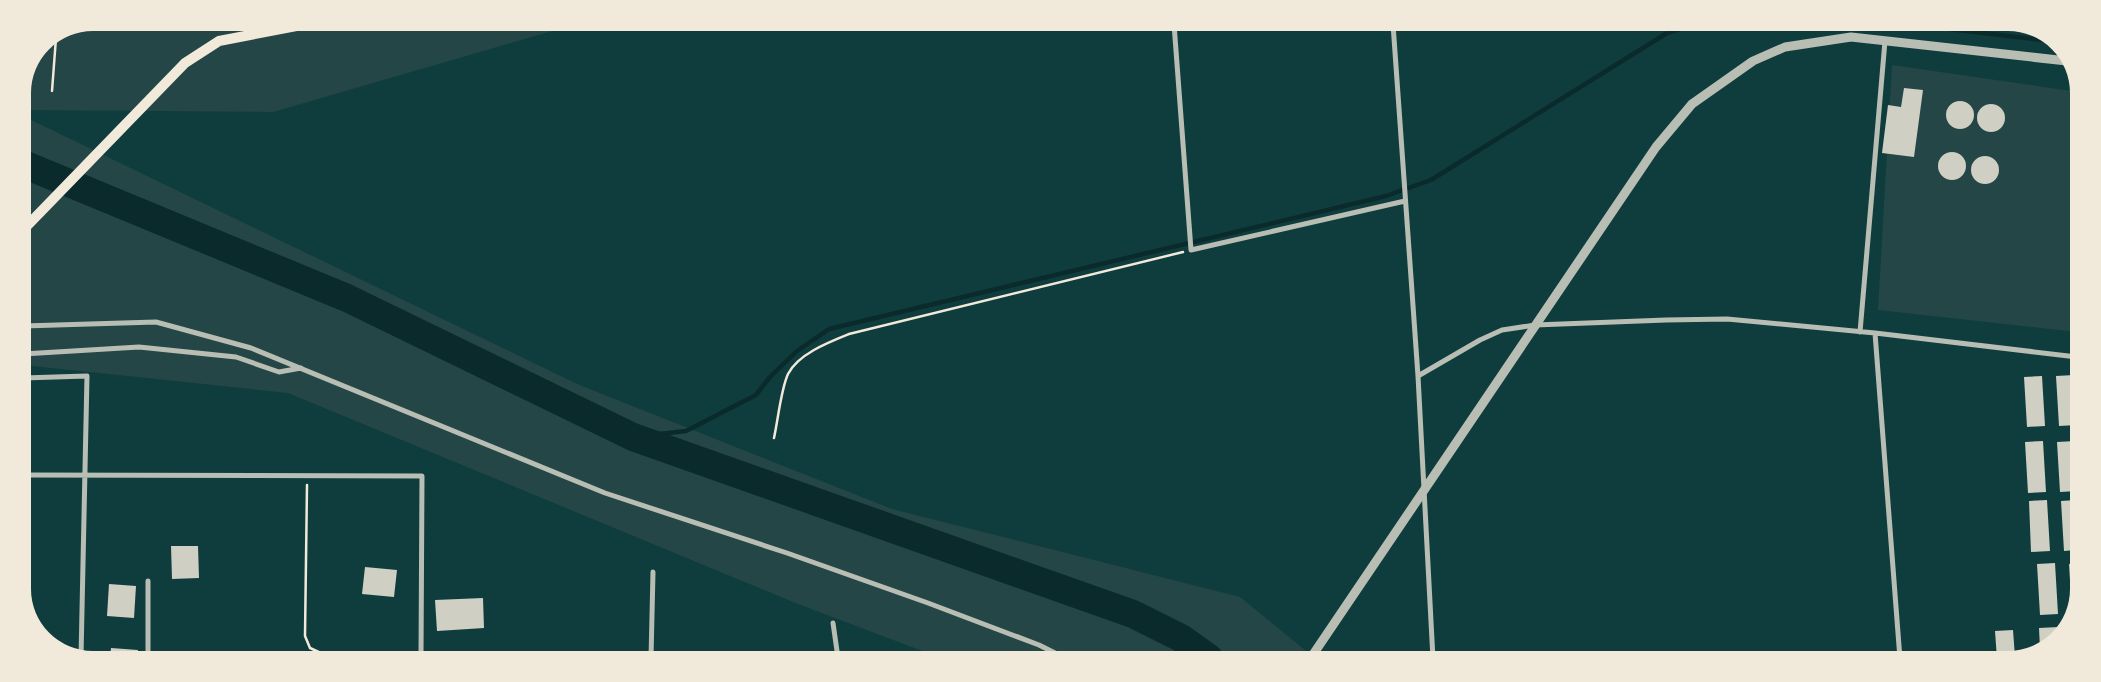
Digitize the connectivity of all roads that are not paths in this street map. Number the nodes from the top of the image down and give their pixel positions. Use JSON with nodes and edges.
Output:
{"nodes":[{"id":1,"x":271,"y":31,"type":"edge"},
{"id":2,"x":1175,"y":31,"type":"edge"},
{"id":3,"x":1394,"y":31,"type":"edge"},
{"id":4,"x":1885,"y":41,"type":"junction"},
{"id":5,"x":2060,"y":60,"type":"edge"},
{"id":6,"x":1405,"y":201,"type":"junction"},
{"id":7,"x":31,"y":221,"type":"edge"},
{"id":8,"x":1535,"y":325,"type":"junction"},
{"id":9,"x":31,"y":326,"type":"edge"},
{"id":10,"x":1860,"y":332,"type":"junction"},
{"id":11,"x":1875,"y":333,"type":"junction"},
{"id":12,"x":31,"y":354,"type":"edge"},
{"id":13,"x":2070,"y":356,"type":"edge"},
{"id":14,"x":301,"y":368,"type":"junction"},
{"id":15,"x":1418,"y":376,"type":"junction"},
{"id":16,"x":31,"y":378,"type":"edge"},
{"id":17,"x":31,"y":475,"type":"edge"},
{"id":18,"x":86,"y":475,"type":"junction"},
{"id":19,"x":1423,"y":491,"type":"junction"},
{"id":20,"x":653,"y":572,"type":"dead end"},
{"id":21,"x":148,"y":581,"type":"dead end"},
{"id":22,"x":833,"y":623,"type":"dead end"},
{"id":23,"x":81,"y":650,"type":"edge"},
{"id":24,"x":148,"y":651,"type":"edge"},
{"id":25,"x":421,"y":651,"type":"edge"},
{"id":26,"x":651,"y":651,"type":"edge"},
{"id":27,"x":837,"y":651,"type":"edge"},
{"id":28,"x":1051,"y":651,"type":"edge"},
{"id":29,"x":1316,"y":651,"type":"edge"},
{"id":30,"x":1433,"y":651,"type":"edge"},
{"id":31,"x":1899,"y":651,"type":"edge"}],
"edges":[{"from":1,"to":7,"type":"main road"},
{"from":2,"to":6,"type":"street"},
{"from":3,"to":6,"type":"street"},
{"from":4,"to":5,"type":"street"},
{"from":4,"to":8,"type":"street"},
{"from":4,"to":10,"type":"street"},
{"from":6,"to":15,"type":"street"},
{"from":8,"to":10,"type":"street"},
{"from":8,"to":15,"type":"street"},
{"from":8,"to":19,"type":"street"},
{"from":9,"to":14,"type":"street"},
{"from":10,"to":11,"type":"street"},
{"from":11,"to":13,"type":"street"},
{"from":11,"to":31,"type":"street"},
{"from":12,"to":14,"type":"street"},
{"from":14,"to":28,"type":"street"},
{"from":15,"to":19,"type":"street"},
{"from":16,"to":18,"type":"street"},
{"from":17,"to":18,"type":"street"},
{"from":18,"to":23,"type":"street"},
{"from":18,"to":25,"type":"street"},
{"from":19,"to":29,"type":"street"},
{"from":19,"to":30,"type":"street"},
{"from":20,"to":26,"type":"street"},
{"from":21,"to":24,"type":"street"},
{"from":22,"to":27,"type":"street"}]}
